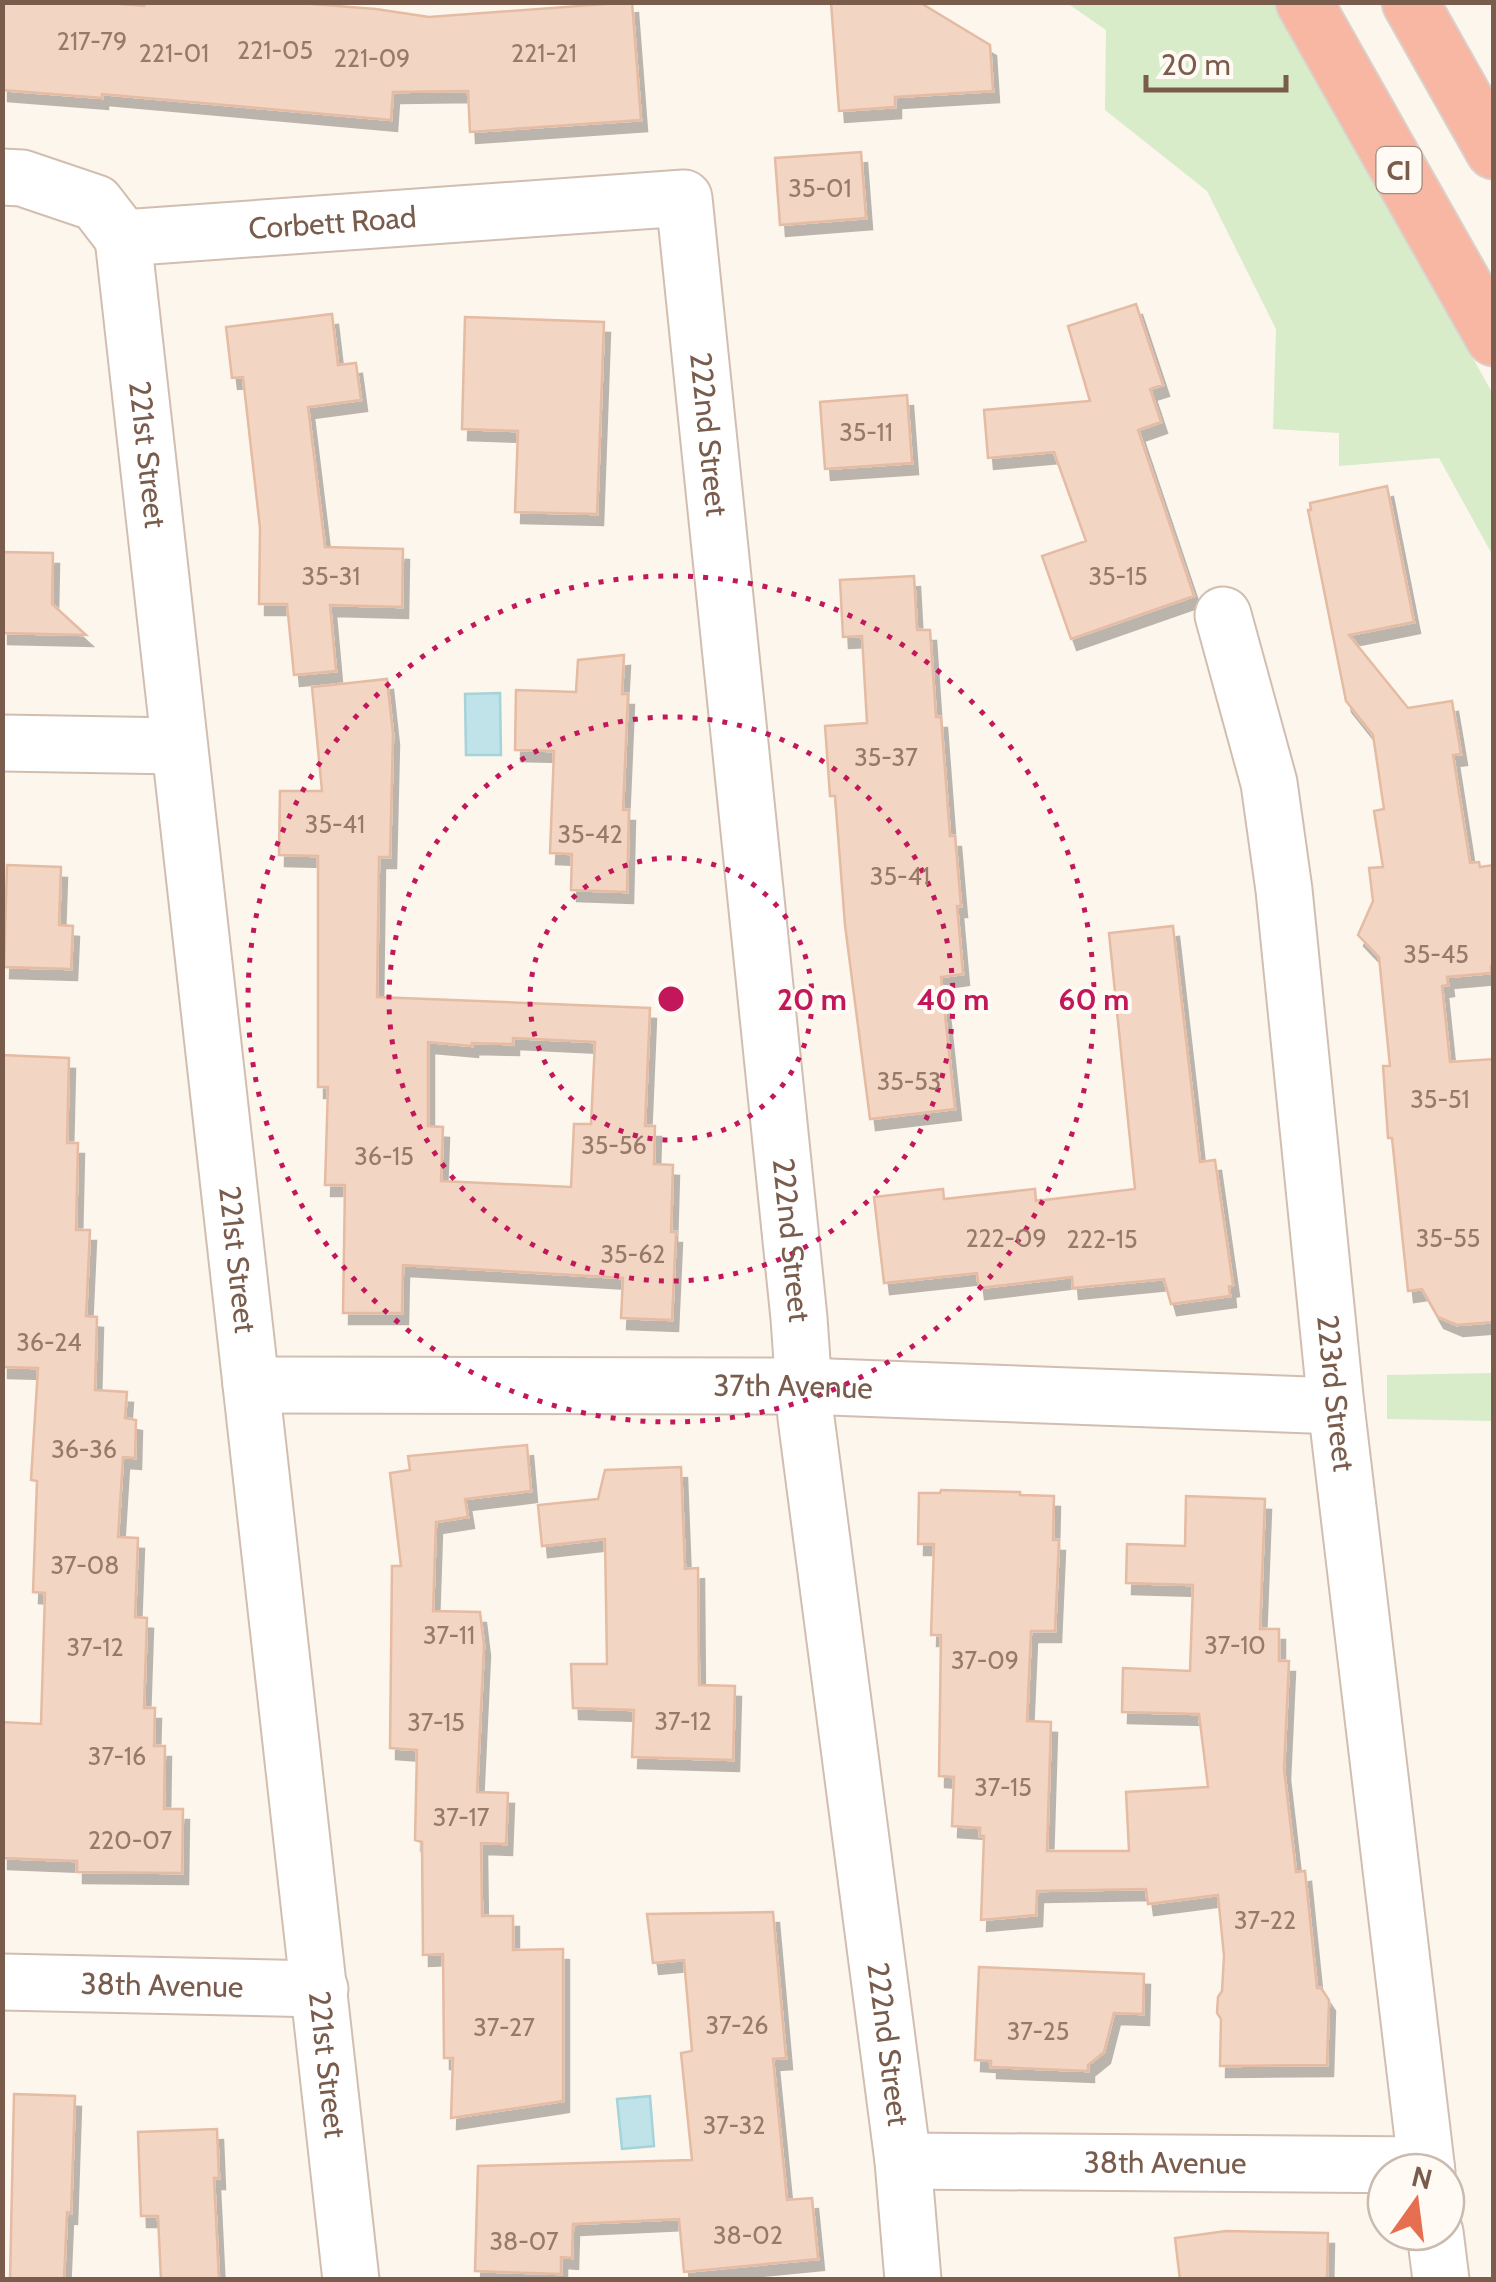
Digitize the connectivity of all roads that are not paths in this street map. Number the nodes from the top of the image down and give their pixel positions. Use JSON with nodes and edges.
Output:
{"nodes":[{"id":1,"x":1304,"y":2,"type":"edge"},
{"id":2,"x":1410,"y":2,"type":"edge"},
{"id":3,"x":1494,"y":151,"type":"edge"},
{"id":4,"x":2,"y":177,"type":"edge"},
{"id":5,"x":684,"y":198,"type":"joint"},
{"id":6,"x":123,"y":238,"type":"junction"},
{"id":7,"x":1494,"y":338,"type":"edge"},
{"id":8,"x":1223,"y":615,"type":"dead end"},
{"id":9,"x":2,"y":743,"type":"edge"},
{"id":10,"x":178,"y":746,"type":"junction"},
{"id":11,"x":251,"y":1385,"type":"junction"},
{"id":12,"x":803,"y":1386,"type":"junction"},
{"id":13,"x":1336,"y":1406,"type":"junction"},
{"id":14,"x":2,"y":1982,"type":"edge"},
{"id":15,"x":320,"y":1990,"type":"junction"},
{"id":16,"x":1425,"y":2152,"type":"edge"},
{"id":17,"x":903,"y":2162,"type":"junction"},
{"id":18,"x":1366,"y":2168,"type":"edge"},
{"id":19,"x":1438,"y":2252,"type":"edge"},
{"id":20,"x":351,"y":2280,"type":"edge"},
{"id":21,"x":914,"y":2280,"type":"edge"},
{"id":22,"x":1441,"y":2280,"type":"edge"}],
"edges":[{"from":1,"to":7,"type":"highway","number":"CI"},
{"from":2,"to":3,"type":"highway"},
{"from":4,"to":6,"type":"street"},
{"from":5,"to":6,"type":"street","name":"Corbett Road"},
{"from":5,"to":12,"type":"street","name":"222nd Street"},
{"from":6,"to":10,"type":"street","name":"221st Street"},
{"from":8,"to":13,"type":"street","name":"223rd Street"},
{"from":9,"to":10,"type":"street"},
{"from":10,"to":11,"type":"street","name":"221st Street"},
{"from":11,"to":12,"type":"street","name":"37th Avenue"},
{"from":11,"to":15,"type":"street","name":"221st Street"},
{"from":12,"to":13,"type":"street","name":"37th Avenue"},
{"from":12,"to":17,"type":"street","name":"222nd Street"},
{"from":13,"to":16,"type":"street","name":"223rd Street"},
{"from":14,"to":15,"type":"street","name":"38th Avenue"},
{"from":15,"to":20,"type":"street","name":"221st Street"},
{"from":17,"to":18,"type":"street","name":"38th Avenue"},
{"from":17,"to":21,"type":"street","name":"222nd Street"},
{"from":19,"to":22,"type":"street"}]}
